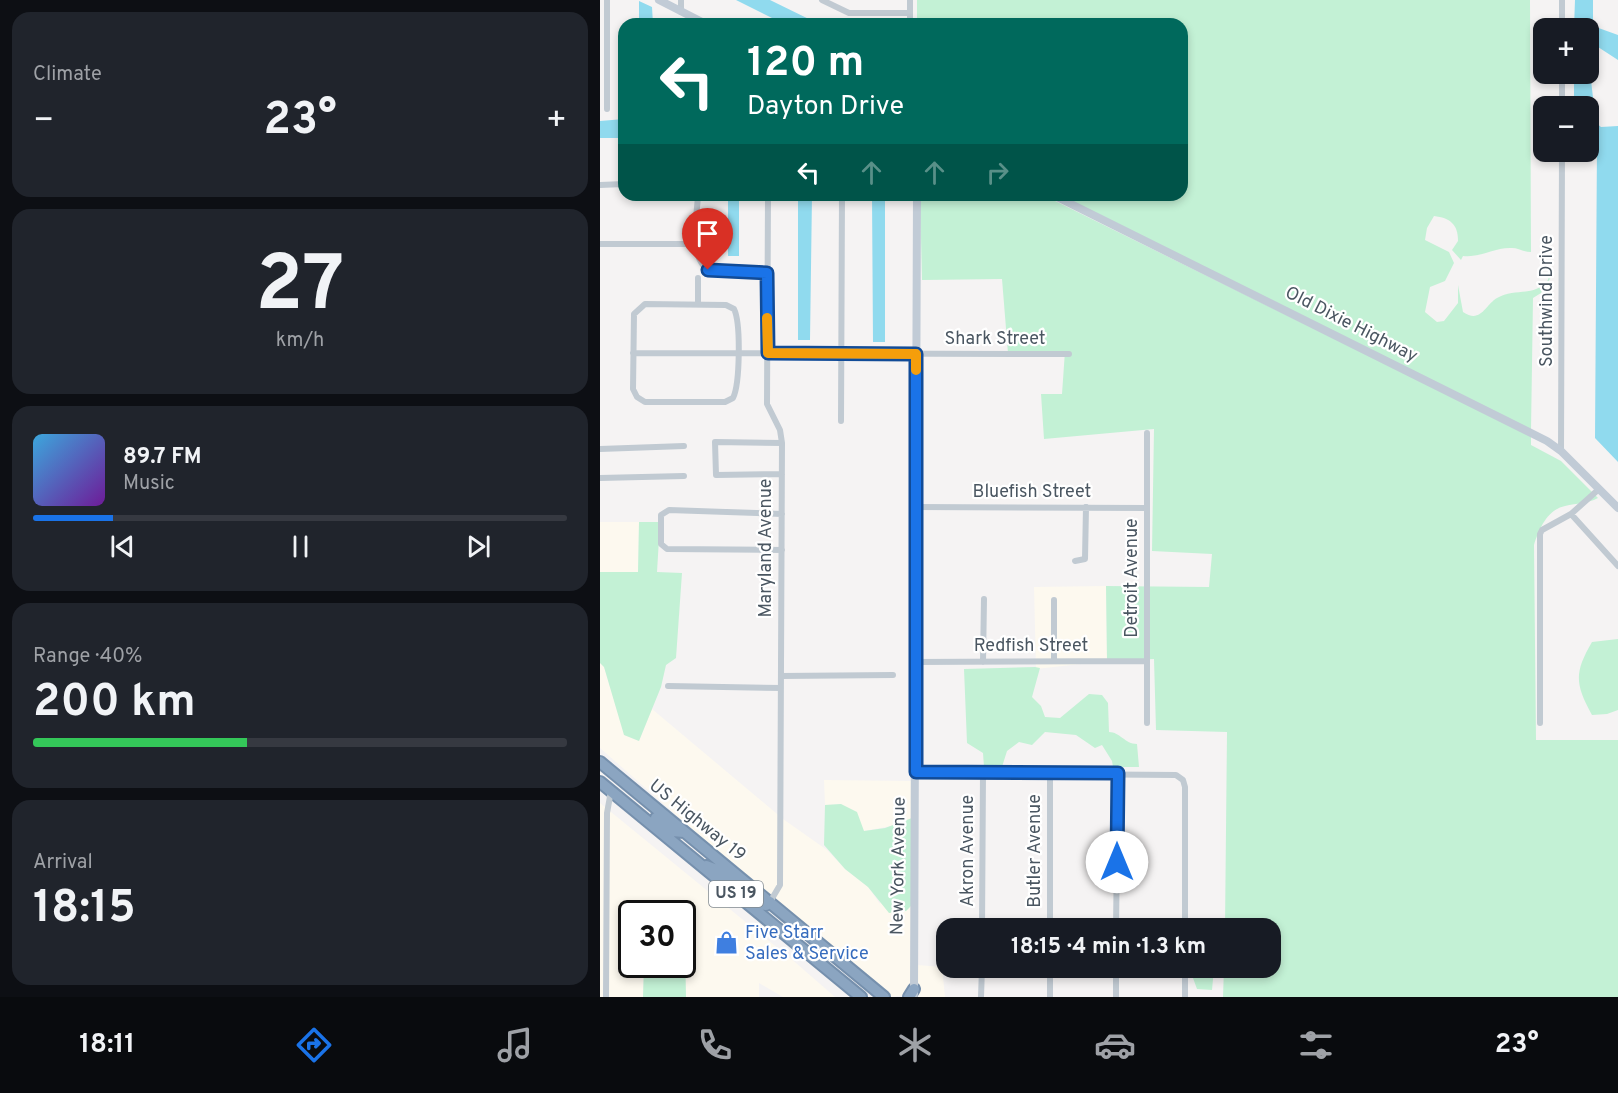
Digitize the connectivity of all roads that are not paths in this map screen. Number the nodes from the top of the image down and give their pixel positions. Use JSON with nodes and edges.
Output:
{"nodes":[{"id":1,"x":607,"y":0,"type":"edge"},
{"id":2,"x":659,"y":0,"type":"edge"},
{"id":3,"x":681,"y":0,"type":"edge"},
{"id":4,"x":822,"y":0,"type":"edge"},
{"id":5,"x":910,"y":0,"type":"edge"},
{"id":6,"x":1562,"y":0,"type":"edge"},
{"id":7,"x":681,"y":12,"type":"junction"},
{"id":8,"x":910,"y":13,"type":"junction"},
{"id":9,"x":694,"y":18,"type":"edge"},
{"id":10,"x":910,"y":18,"type":"edge"},
{"id":11,"x":1562,"y":18,"type":"edge"},
{"id":12,"x":607,"y":109,"type":"dead end"},
{"id":13,"x":1562,"y":162,"type":"edge"},
{"id":14,"x":618,"y":184,"type":"edge"},
{"id":15,"x":600,"y":185,"type":"edge"},
{"id":16,"x":698,"y":201,"type":"edge"},
{"id":17,"x":768,"y":201,"type":"edge"},
{"id":18,"x":842,"y":201,"type":"edge"},
{"id":19,"x":917,"y":201,"type":"edge"},
{"id":20,"x":1065,"y":201,"type":"edge"},
{"id":21,"x":600,"y":244,"type":"edge"},
{"id":22,"x":696,"y":244,"type":"junction"},
{"id":23,"x":767,"y":273,"type":"junction"},
{"id":24,"x":698,"y":278,"type":"dead end"},
{"id":25,"x":698,"y":304,"type":"junction"},
{"id":26,"x":633,"y":353,"type":"junction"},
{"id":27,"x":737,"y":353,"type":"junction"},
{"id":28,"x":768,"y":353,"type":"junction"},
{"id":29,"x":916,"y":354,"type":"junction"},
{"id":30,"x":1069,"y":354,"type":"dead end"},
{"id":31,"x":841,"y":355,"type":"junction"},
{"id":32,"x":840,"y":421,"type":"dead end"},
{"id":33,"x":1147,"y":434,"type":"dead end"},
{"id":34,"x":782,"y":443,"type":"junction"},
{"id":35,"x":684,"y":446,"type":"dead end"},
{"id":36,"x":600,"y":449,"type":"edge"},
{"id":37,"x":1562,"y":451,"type":"junction"},
{"id":38,"x":782,"y":474,"type":"junction"},
{"id":39,"x":684,"y":476,"type":"dead end"},
{"id":40,"x":600,"y":478,"type":"edge"},
{"id":41,"x":1599,"y":489,"type":"junction"},
{"id":42,"x":916,"y":507,"type":"junction"},
{"id":43,"x":1086,"y":507,"type":"junction"},
{"id":44,"x":1147,"y":508,"type":"junction"},
{"id":45,"x":1618,"y":508,"type":"edge"},
{"id":46,"x":782,"y":514,"type":"junction"},
{"id":47,"x":1571,"y":514,"type":"junction"},
{"id":48,"x":782,"y":550,"type":"junction"},
{"id":49,"x":1075,"y":561,"type":"dead end"},
{"id":50,"x":1618,"y":566,"type":"edge"},
{"id":51,"x":984,"y":599,"type":"dead end"},
{"id":52,"x":1054,"y":600,"type":"dead end"},
{"id":53,"x":1054,"y":661,"type":"junction"},
{"id":54,"x":1147,"y":661,"type":"junction"},
{"id":55,"x":915,"y":662,"type":"junction"},
{"id":56,"x":983,"y":662,"type":"junction"},
{"id":57,"x":893,"y":675,"type":"dead end"},
{"id":58,"x":781,"y":676,"type":"junction"},
{"id":59,"x":668,"y":686,"type":"dead end"},
{"id":60,"x":781,"y":688,"type":"junction"},
{"id":61,"x":1147,"y":723,"type":"dead end"},
{"id":62,"x":1540,"y":723,"type":"dead end"},
{"id":63,"x":603,"y":765,"type":"edge"},
{"id":64,"x":916,"y":772,"type":"junction"},
{"id":65,"x":983,"y":773,"type":"junction"},
{"id":66,"x":1118,"y":773,"type":"junction"},
{"id":67,"x":1050,"y":774,"type":"junction"},
{"id":68,"x":600,"y":782,"type":"edge"},
{"id":69,"x":611,"y":791,"type":"junction"},
{"id":70,"x":684,"y":831,"type":"junction"},
{"id":71,"x":698,"y":862,"type":"junction"},
{"id":72,"x":770,"y":902,"type":"junction"},
{"id":73,"x":762,"y":916,"type":"junction"},
{"id":74,"x":982,"y":918,"type":"edge"},
{"id":75,"x":1050,"y":918,"type":"edge"},
{"id":76,"x":1116,"y":918,"type":"edge"},
{"id":77,"x":1185,"y":918,"type":"edge"},
{"id":78,"x":828,"y":950,"type":"junction"},
{"id":79,"x":982,"y":978,"type":"edge"},
{"id":80,"x":1050,"y":978,"type":"edge"},
{"id":81,"x":1116,"y":978,"type":"edge"},
{"id":82,"x":1185,"y":978,"type":"edge"},
{"id":83,"x":912,"y":994,"type":"edge"},
{"id":84,"x":606,"y":997,"type":"edge"},
{"id":85,"x":861,"y":997,"type":"edge"},
{"id":86,"x":884,"y":997,"type":"edge"},
{"id":87,"x":981,"y":997,"type":"edge"},
{"id":88,"x":1050,"y":997,"type":"edge"},
{"id":89,"x":1116,"y":997,"type":"edge"},
{"id":90,"x":1185,"y":997,"type":"edge"}],
"edges":[{"from":1,"to":12,"type":"street"},
{"from":2,"to":7,"type":"street"},
{"from":3,"to":7,"type":"street"},
{"from":4,"to":8,"type":"street"},
{"from":5,"to":8,"type":"street"},
{"from":6,"to":11,"type":"street"},
{"from":7,"to":9,"type":"street"},
{"from":8,"to":10,"type":"street"},
{"from":13,"to":37,"type":"street","name":"Southwind Drive"},
{"from":14,"to":15,"type":"street"},
{"from":16,"to":22,"type":"street"},
{"from":17,"to":23,"type":"street","name":"Maryland Avenue"},
{"from":18,"to":31,"type":"street"},
{"from":19,"to":29,"type":"street","name":"New York Avenue"},
{"from":20,"to":37,"type":"street","name":"Old Dixie Highway"},
{"from":21,"to":22,"type":"street"},
{"from":22,"to":23,"type":"street"},
{"from":23,"to":28,"type":"street","name":"Maryland Avenue"},
{"from":24,"to":25,"type":"street"},
{"from":25,"to":26,"type":"street"},
{"from":25,"to":27,"type":"street"},
{"from":26,"to":27,"type":"street","name":"Shark Street"},
{"from":26,"to":27,"type":"street"},
{"from":27,"to":28,"type":"street","name":"Shark Street"},
{"from":28,"to":31,"type":"street","name":"Shark Street"},
{"from":28,"to":34,"type":"street","name":"Maryland Avenue"},
{"from":29,"to":30,"type":"street","name":"Shark Street"},
{"from":29,"to":31,"type":"street","name":"Shark Street"},
{"from":29,"to":42,"type":"street","name":"New York Avenue"},
{"from":31,"to":32,"type":"street"},
{"from":33,"to":44,"type":"street","name":"Detroit Avenue"},
{"from":34,"to":38,"type":"street","name":"Maryland Avenue"},
{"from":34,"to":38,"type":"street"},
{"from":35,"to":36,"type":"street"},
{"from":37,"to":41,"type":"street","name":"Old Dixie Highway"},
{"from":38,"to":46,"type":"street","name":"Maryland Avenue"},
{"from":39,"to":40,"type":"street"},
{"from":41,"to":45,"type":"street","name":"Old Dixie Highway"},
{"from":41,"to":47,"type":"street"},
{"from":42,"to":43,"type":"street","name":"Bluefish Street"},
{"from":42,"to":55,"type":"street","name":"New York Avenue"},
{"from":43,"to":44,"type":"street","name":"Bluefish Street"},
{"from":43,"to":49,"type":"street"},
{"from":44,"to":54,"type":"street","name":"Detroit Avenue"},
{"from":46,"to":48,"type":"street","name":"Maryland Avenue"},
{"from":46,"to":48,"type":"street"},
{"from":47,"to":50,"type":"street"},
{"from":47,"to":62,"type":"street"},
{"from":48,"to":58,"type":"street","name":"Maryland Avenue"},
{"from":51,"to":56,"type":"street"},
{"from":52,"to":53,"type":"street"},
{"from":53,"to":54,"type":"street","name":"Redfish Street"},
{"from":53,"to":56,"type":"street","name":"Redfish Street"},
{"from":54,"to":61,"type":"street","name":"Detroit Avenue"},
{"from":55,"to":56,"type":"street","name":"Redfish Street"},
{"from":55,"to":64,"type":"street","name":"New York Avenue"},
{"from":57,"to":58,"type":"street"},
{"from":58,"to":60,"type":"street","name":"Maryland Avenue"},
{"from":59,"to":60,"type":"street"},
{"from":60,"to":72,"type":"street","name":"Maryland Avenue"},
{"from":63,"to":69,"type":"highway"},
{"from":63,"to":70,"type":"highway","name":"US Highway 19","number":"US 19"},
{"from":64,"to":65,"type":"street"},
{"from":64,"to":83,"type":"street","name":"New York Avenue"},
{"from":65,"to":67,"type":"street"},
{"from":65,"to":74,"type":"street","name":"Akron Avenue"},
{"from":66,"to":67,"type":"street"},
{"from":66,"to":76,"type":"street"},
{"from":66,"to":77,"type":"street"},
{"from":67,"to":75,"type":"street","name":"Butler Avenue"},
{"from":68,"to":69,"type":"highway","name":"US Highway 19","number":"US 19"},
{"from":69,"to":70,"type":"highway"},
{"from":69,"to":71,"type":"highway","name":"US Highway 19","number":"US 19"},
{"from":69,"to":84,"type":"street"},
{"from":70,"to":72,"type":"highway","name":"US Highway 19","number":"US 19"},
{"from":71,"to":72,"type":"highway"},
{"from":71,"to":73,"type":"highway","name":"US Highway 19","number":"US 19"},
{"from":72,"to":78,"type":"highway","name":"US Highway 19","number":"US 19"},
{"from":73,"to":78,"type":"highway"},
{"from":73,"to":85,"type":"highway","name":"US Highway 19","number":"US 19"},
{"from":78,"to":86,"type":"highway","name":"US Highway 19","number":"US 19"},
{"from":79,"to":87,"type":"street"},
{"from":80,"to":88,"type":"street"},
{"from":81,"to":89,"type":"street"},
{"from":82,"to":90,"type":"street"}]}
